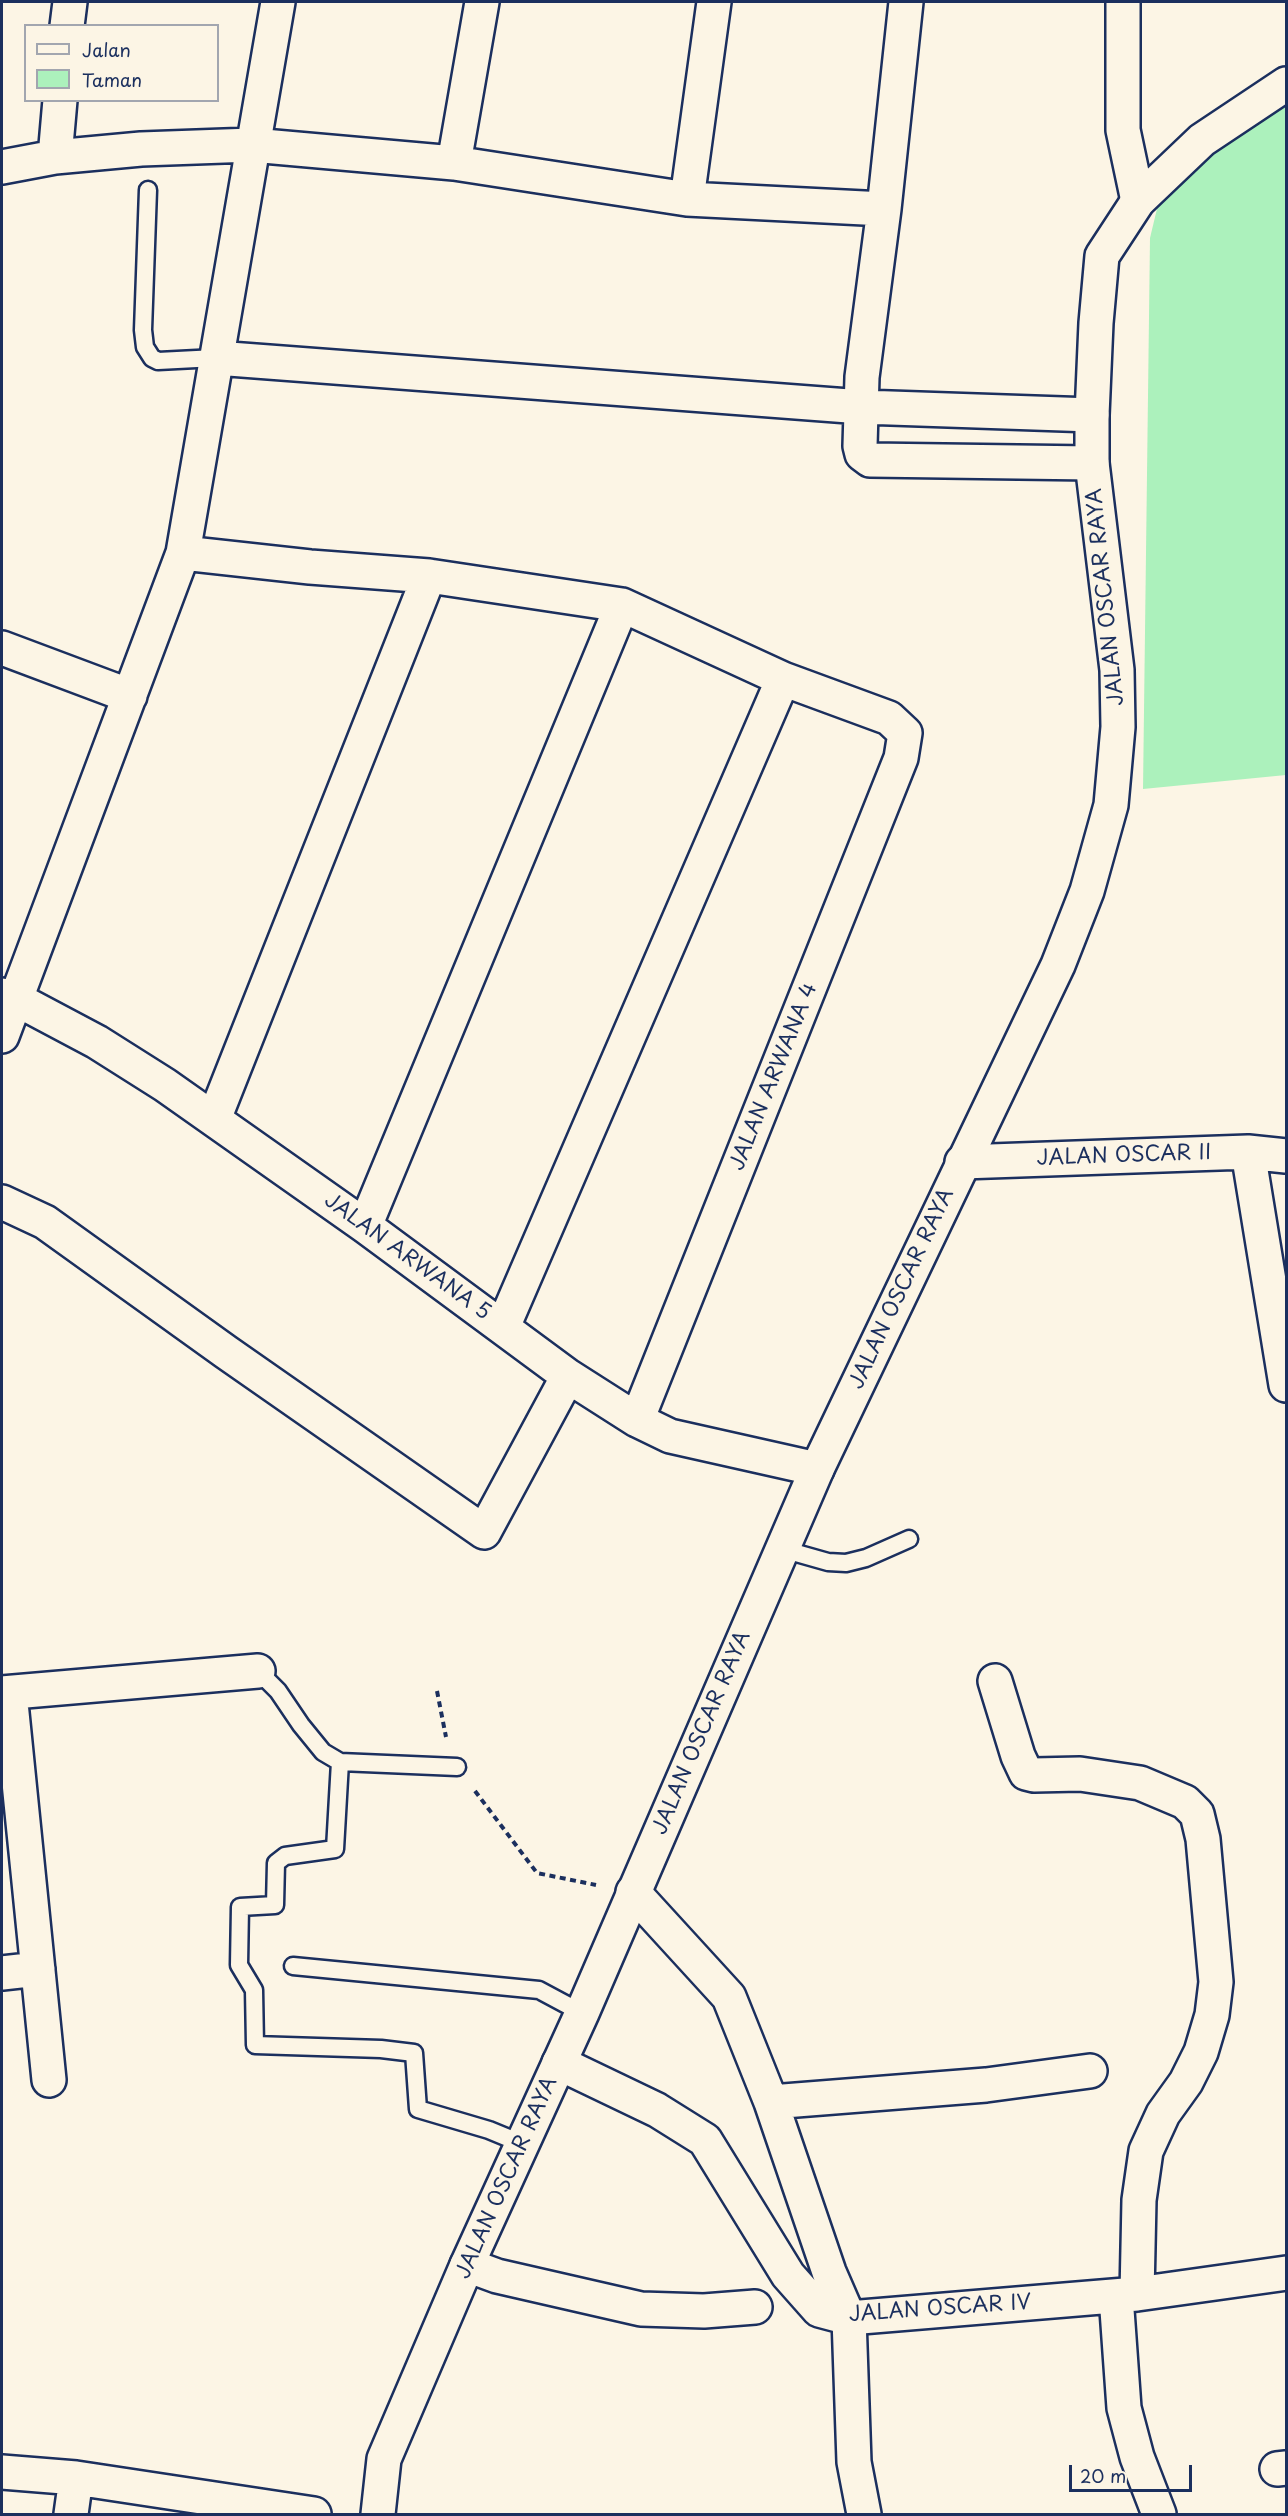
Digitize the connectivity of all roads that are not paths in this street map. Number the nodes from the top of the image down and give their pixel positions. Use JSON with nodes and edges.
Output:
{"nodes":[{"id":1,"x":70,"y":2,"type":"edge"},
{"id":2,"x":278,"y":2,"type":"edge"},
{"id":3,"x":482,"y":2,"type":"edge"},
{"id":4,"x":714,"y":2,"type":"edge"},
{"id":5,"x":906,"y":2,"type":"edge"},
{"id":6,"x":1123,"y":2,"type":"edge"},
{"id":7,"x":67,"y":24,"type":"edge"},
{"id":8,"x":1287,"y":84,"type":"edge"},
{"id":9,"x":60,"y":102,"type":"edge"},
{"id":10,"x":252,"y":145,"type":"junction"},
{"id":11,"x":55,"y":157,"type":"junction"},
{"id":12,"x":454,"y":163,"type":"junction"},
{"id":13,"x":2,"y":167,"type":"edge"},
{"id":14,"x":148,"y":190,"type":"dead end"},
{"id":15,"x":687,"y":199,"type":"junction"},
{"id":16,"x":1138,"y":201,"type":"junction"},
{"id":17,"x":884,"y":209,"type":"junction"},
{"id":18,"x":216,"y":358,"type":"junction"},
{"id":19,"x":862,"y":406,"type":"junction"},
{"id":20,"x":1092,"y":415,"type":"junction"},
{"id":21,"x":1092,"y":464,"type":"junction"},
{"id":22,"x":183,"y":553,"type":"junction"},
{"id":23,"x":429,"y":576,"type":"junction"},
{"id":24,"x":622,"y":605,"type":"junction"},
{"id":25,"x":2,"y":648,"type":"edge"},
{"id":26,"x":783,"y":679,"type":"junction"},
{"id":27,"x":130,"y":696,"type":"junction"},
{"id":28,"x":9,"y":997,"type":"edge"},
{"id":29,"x":2,"y":1036,"type":"edge"},
{"id":30,"x":214,"y":1119,"type":"junction"},
{"id":31,"x":1248,"y":1152,"type":"junction"},
{"id":32,"x":1287,"y":1156,"type":"edge"},
{"id":33,"x":962,"y":1162,"type":"junction"},
{"id":34,"x":2,"y":1202,"type":"edge"},
{"id":35,"x":365,"y":1226,"type":"junction"},
{"id":36,"x":503,"y":1327,"type":"junction"},
{"id":37,"x":568,"y":1376,"type":"junction"},
{"id":38,"x":1287,"y":1384,"type":"edge"},
{"id":39,"x":637,"y":1420,"type":"junction"},
{"id":40,"x":817,"y":1469,"type":"junction"},
{"id":41,"x":909,"y":1539,"type":"dead end"},
{"id":42,"x":782,"y":1549,"type":"junction"},
{"id":43,"x":258,"y":1671,"type":"joint"},
{"id":44,"x":995,"y":1681,"type":"dead end"},
{"id":45,"x":6,"y":1693,"type":"edge"},
{"id":46,"x":340,"y":1762,"type":"junction"},
{"id":47,"x":457,"y":1767,"type":"road end"},
{"id":48,"x":633,"y":1892,"type":"junction"},
{"id":49,"x":293,"y":1966,"type":"dead end"},
{"id":50,"x":38,"y":1969,"type":"junction"},
{"id":51,"x":2,"y":1973,"type":"edge"},
{"id":52,"x":582,"y":2013,"type":"junction"},
{"id":53,"x":559,"y":2063,"type":"junction"},
{"id":54,"x":1090,"y":2071,"type":"dead end"},
{"id":55,"x":49,"y":2080,"type":"dead end"},
{"id":56,"x":771,"y":2102,"type":"junction"},
{"id":57,"x":523,"y":2144,"type":"junction"},
{"id":58,"x":467,"y":2265,"type":"junction"},
{"id":59,"x":1287,"y":2273,"type":"edge"},
{"id":60,"x":1126,"y":2295,"type":"junction"},
{"id":61,"x":754,"y":2307,"type":"dead end"},
{"id":62,"x":849,"y":2318,"type":"junction"},
{"id":63,"x":2,"y":2472,"type":"edge"},
{"id":64,"x":76,"y":2478,"type":"junction"},
{"id":65,"x":71,"y":2514,"type":"edge"},
{"id":66,"x":314,"y":2514,"type":"edge"},
{"id":67,"x":378,"y":2514,"type":"edge"},
{"id":68,"x":864,"y":2514,"type":"edge"},
{"id":69,"x":1159,"y":2514,"type":"edge"}],
"edges":[{"from":1,"to":7,"type":"street"},
{"from":2,"to":10,"type":"street"},
{"from":3,"to":12,"type":"street"},
{"from":4,"to":15,"type":"street"},
{"from":5,"to":17,"type":"street"},
{"from":6,"to":16,"type":"street"},
{"from":8,"to":16,"type":"street","name":"JALAN OSCAR RAYA"},
{"from":9,"to":11,"type":"street"},
{"from":10,"to":11,"type":"street"},
{"from":10,"to":12,"type":"street"},
{"from":10,"to":18,"type":"street"},
{"from":11,"to":13,"type":"street"},
{"from":12,"to":15,"type":"street"},
{"from":14,"to":18,"type":"lane"},
{"from":15,"to":17,"type":"street"},
{"from":16,"to":20,"type":"street","name":"JALAN OSCAR RAYA"},
{"from":17,"to":19,"type":"street"},
{"from":18,"to":19,"type":"street"},
{"from":18,"to":22,"type":"street"},
{"from":19,"to":20,"type":"street"},
{"from":19,"to":21,"type":"street"},
{"from":20,"to":21,"type":"street","name":"JALAN OSCAR RAYA"},
{"from":21,"to":33,"type":"street","name":"JALAN OSCAR RAYA"},
{"from":22,"to":23,"type":"street"},
{"from":22,"to":27,"type":"street"},
{"from":23,"to":24,"type":"street"},
{"from":23,"to":30,"type":"street"},
{"from":24,"to":26,"type":"street"},
{"from":24,"to":35,"type":"street"},
{"from":25,"to":27,"type":"street"},
{"from":26,"to":36,"type":"street"},
{"from":26,"to":39,"type":"street","name":"JALAN ARWANA 4"},
{"from":27,"to":28,"type":"street"},
{"from":28,"to":29,"type":"street"},
{"from":28,"to":30,"type":"street","name":"JALAN ARWANA 5"},
{"from":30,"to":35,"type":"street","name":"JALAN ARWANA 5"},
{"from":31,"to":32,"type":"street","name":"JALAN OSCAR II"},
{"from":31,"to":33,"type":"street","name":"JALAN OSCAR II"},
{"from":31,"to":38,"type":"street"},
{"from":33,"to":40,"type":"street","name":"JALAN OSCAR RAYA"},
{"from":34,"to":37,"type":"street"},
{"from":35,"to":36,"type":"street","name":"JALAN ARWANA 5"},
{"from":36,"to":37,"type":"street","name":"JALAN ARWANA 5"},
{"from":37,"to":39,"type":"street","name":"JALAN ARWANA 5"},
{"from":39,"to":40,"type":"street","name":"JALAN ARWANA 5"},
{"from":40,"to":42,"type":"street","name":"JALAN OSCAR RAYA"},
{"from":41,"to":42,"type":"lane"},
{"from":42,"to":48,"type":"street","name":"JALAN OSCAR RAYA"},
{"from":43,"to":45,"type":"street"},
{"from":43,"to":46,"type":"lane"},
{"from":44,"to":60,"type":"street"},
{"from":45,"to":50,"type":"street"},
{"from":46,"to":47,"type":"lane"},
{"from":46,"to":57,"type":"lane"},
{"from":48,"to":52,"type":"street","name":"JALAN OSCAR RAYA"},
{"from":48,"to":56,"type":"street"},
{"from":49,"to":52,"type":"lane"},
{"from":50,"to":51,"type":"street"},
{"from":50,"to":55,"type":"street"},
{"from":52,"to":53,"type":"street","name":"JALAN OSCAR RAYA"},
{"from":53,"to":57,"type":"street","name":"JALAN OSCAR RAYA"},
{"from":53,"to":62,"type":"street","name":"JALAN OSCAR IV"},
{"from":54,"to":56,"type":"street"},
{"from":56,"to":62,"type":"street"},
{"from":57,"to":58,"type":"street","name":"JALAN OSCAR RAYA"},
{"from":58,"to":61,"type":"street"},
{"from":58,"to":67,"type":"street","name":"JALAN OSCAR RAYA"},
{"from":59,"to":60,"type":"street","name":"JALAN OSCAR IV"},
{"from":60,"to":62,"type":"street","name":"JALAN OSCAR IV"},
{"from":60,"to":69,"type":"street"},
{"from":62,"to":68,"type":"street"},
{"from":63,"to":64,"type":"street"},
{"from":64,"to":65,"type":"street"},
{"from":64,"to":66,"type":"street"}]}
